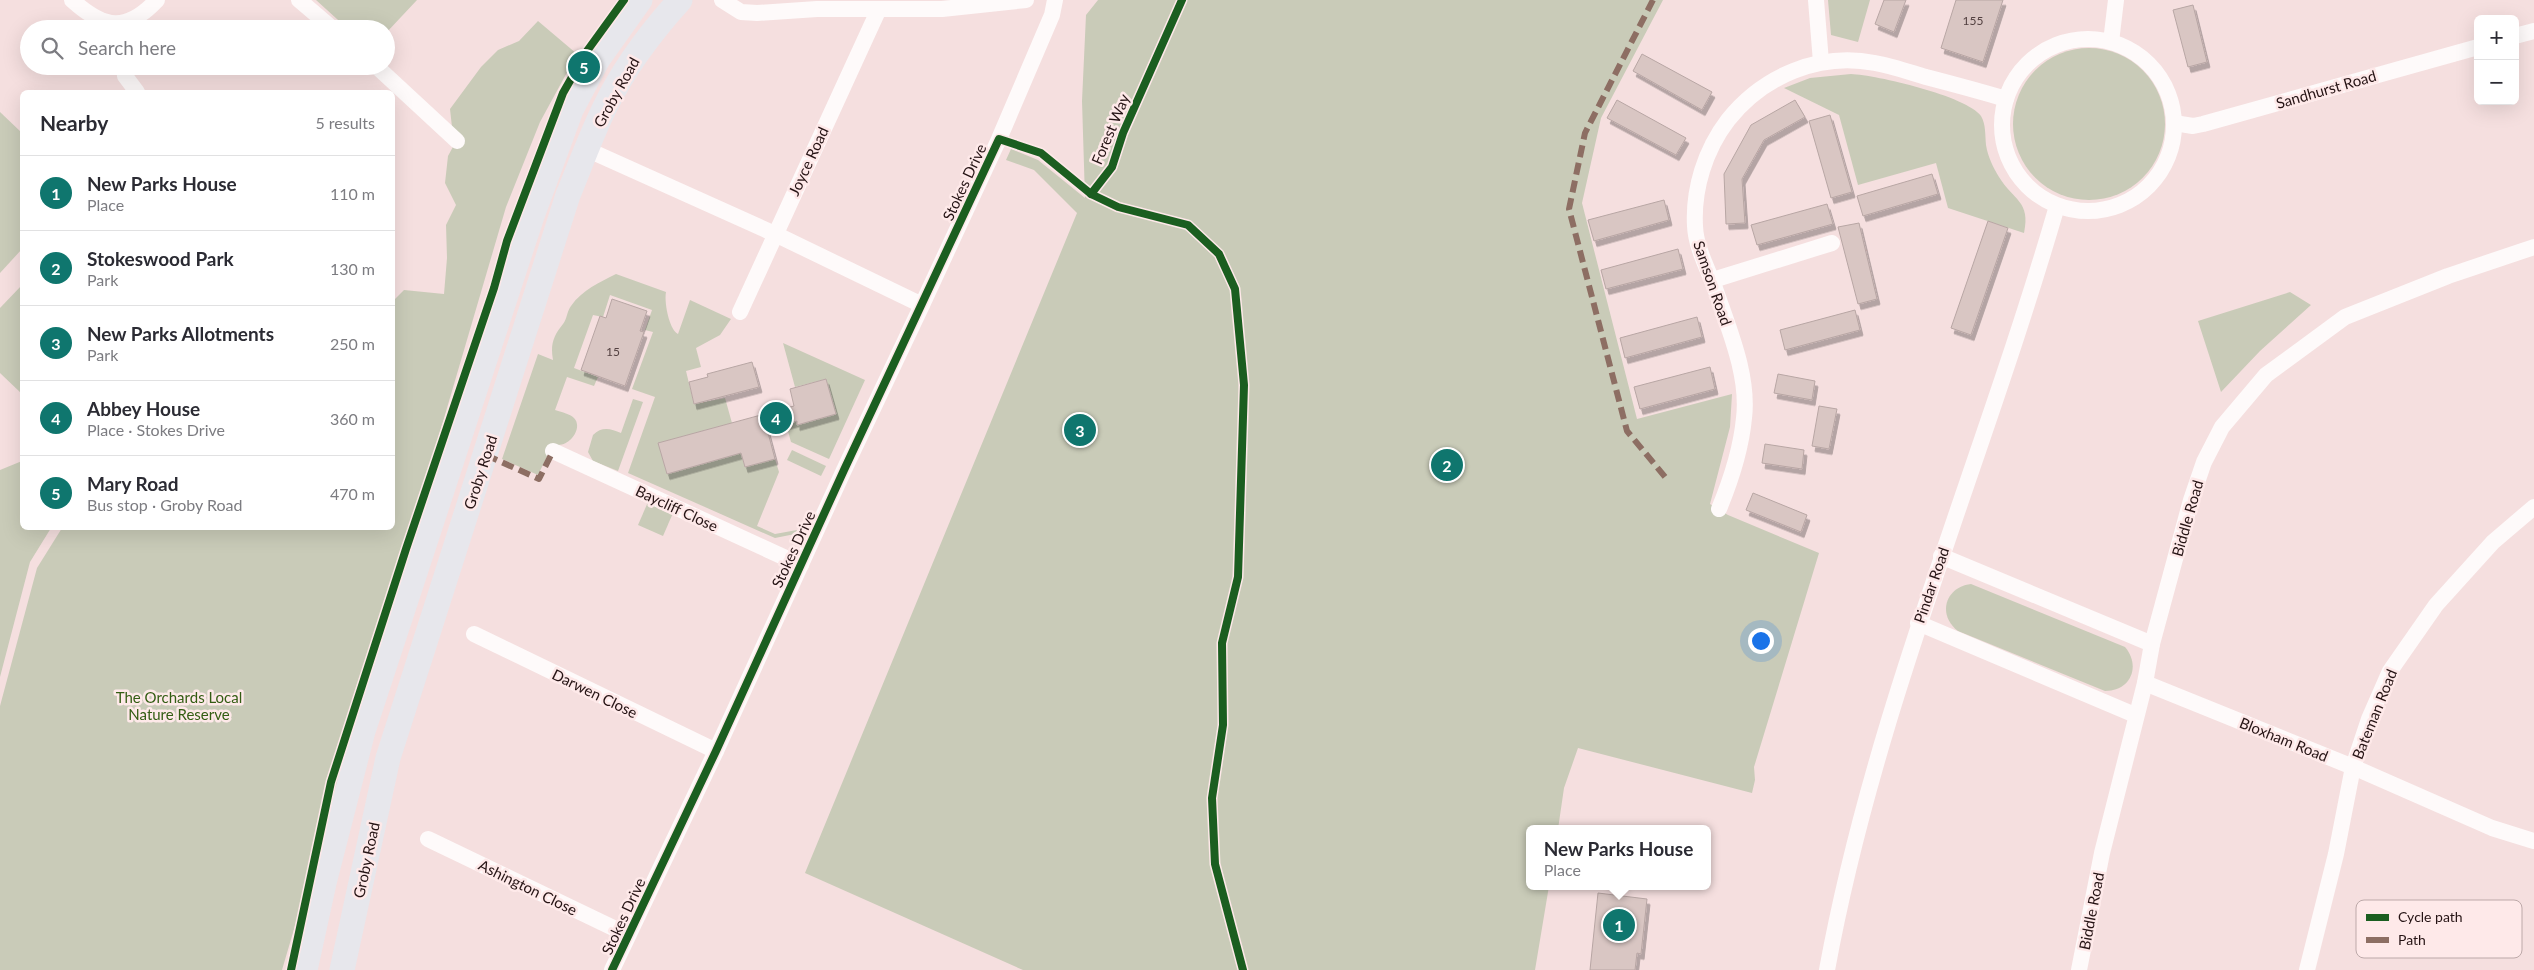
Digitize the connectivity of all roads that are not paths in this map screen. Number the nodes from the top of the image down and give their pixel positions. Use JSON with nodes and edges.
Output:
{"nodes":[{"id":1,"x":72,"y":0,"type":"edge"},
{"id":2,"x":157,"y":0,"type":"edge"},
{"id":3,"x":298,"y":0,"type":"edge"},
{"id":4,"x":640,"y":0,"type":"edge"},
{"id":5,"x":680,"y":0,"type":"edge"},
{"id":6,"x":722,"y":0,"type":"edge"},
{"id":7,"x":1026,"y":0,"type":"edge"},
{"id":8,"x":1055,"y":0,"type":"edge"},
{"id":9,"x":1816,"y":0,"type":"edge"},
{"id":10,"x":2116,"y":0,"type":"edge"},
{"id":11,"x":878,"y":11,"type":"junction"},
{"id":12,"x":99,"y":20,"type":"edge"},
{"id":13,"x":134,"y":20,"type":"edge"},
{"id":14,"x":322,"y":20,"type":"edge"},
{"id":15,"x":2534,"y":31,"type":"edge"},
{"id":16,"x":2519,"y":35,"type":"edge"},
{"id":17,"x":2111,"y":42,"type":"junction"},
{"id":18,"x":2474,"y":48,"type":"edge"},
{"id":19,"x":1821,"y":62,"type":"junction"},
{"id":20,"x":125,"y":75,"type":"edge"},
{"id":21,"x":386,"y":75,"type":"edge"},
{"id":22,"x":136,"y":90,"type":"edge"},
{"id":23,"x":2006,"y":99,"type":"junction"},
{"id":24,"x":2174,"y":123,"type":"junction"},
{"id":25,"x":457,"y":141,"type":"dead end"},
{"id":26,"x":586,"y":149,"type":"junction"},
{"id":27,"x":2057,"y":206,"type":"junction"},
{"id":28,"x":775,"y":234,"type":"junction"},
{"id":29,"x":1832,"y":243,"type":"dead end"},
{"id":30,"x":2534,"y":247,"type":"edge"},
{"id":31,"x":1713,"y":280,"type":"junction"},
{"id":32,"x":922,"y":305,"type":"junction"},
{"id":33,"x":740,"y":312,"type":"dead end"},
{"id":34,"x":552,"y":451,"type":"dead end"},
{"id":35,"x":2534,"y":506,"type":"edge"},
{"id":36,"x":1719,"y":509,"type":"dead end"},
{"id":37,"x":1941,"y":556,"type":"junction"},
{"id":38,"x":800,"y":565,"type":"junction"},
{"id":39,"x":1918,"y":623,"type":"junction"},
{"id":40,"x":474,"y":634,"type":"dead end"},
{"id":41,"x":2152,"y":644,"type":"junction"},
{"id":42,"x":2145,"y":683,"type":"junction"},
{"id":43,"x":2135,"y":715,"type":"junction"},
{"id":44,"x":716,"y":751,"type":"junction"},
{"id":45,"x":2353,"y":767,"type":"junction"},
{"id":46,"x":428,"y":840,"type":"dead end"},
{"id":47,"x":2534,"y":841,"type":"edge"},
{"id":48,"x":628,"y":935,"type":"junction"},
{"id":49,"x":306,"y":970,"type":"edge"},
{"id":50,"x":342,"y":970,"type":"edge"},
{"id":51,"x":612,"y":970,"type":"edge"},
{"id":52,"x":1827,"y":970,"type":"edge"},
{"id":53,"x":2079,"y":970,"type":"edge"},
{"id":54,"x":2307,"y":970,"type":"edge"}],
"edges":[{"from":1,"to":12,"type":"street"},
{"from":2,"to":13,"type":"street"},
{"from":3,"to":14,"type":"street"},
{"from":4,"to":49,"type":"main road","name":"Groby Road"},
{"from":5,"to":26,"type":"main road","name":"Groby Road"},
{"from":6,"to":11,"type":"street"},
{"from":7,"to":11,"type":"street"},
{"from":8,"to":32,"type":"street","name":"Stokes Drive"},
{"from":9,"to":19,"type":"street"},
{"from":10,"to":17,"type":"street"},
{"from":11,"to":28,"type":"street","name":"Joyce Road"},
{"from":15,"to":16,"type":"street"},
{"from":17,"to":23,"type":"street"},
{"from":17,"to":24,"type":"street"},
{"from":18,"to":24,"type":"street","name":"Sandhurst Road"},
{"from":19,"to":23,"type":"street","name":"Samson Road"},
{"from":19,"to":31,"type":"street","name":"Samson Road"},
{"from":20,"to":22,"type":"street"},
{"from":21,"to":25,"type":"street"},
{"from":23,"to":27,"type":"street"},
{"from":24,"to":27,"type":"street"},
{"from":26,"to":28,"type":"street"},
{"from":26,"to":50,"type":"main road","name":"Groby Road"},
{"from":27,"to":37,"type":"street","name":"Pindar Road"},
{"from":28,"to":32,"type":"street"},
{"from":28,"to":33,"type":"street","name":"Joyce Road"},
{"from":29,"to":31,"type":"street"},
{"from":30,"to":41,"type":"street","name":"Biddle Road"},
{"from":31,"to":36,"type":"street","name":"Samson Road"},
{"from":32,"to":38,"type":"street","name":"Stokes Drive"},
{"from":34,"to":38,"type":"street","name":"Baycliff Close"},
{"from":35,"to":45,"type":"street","name":"Bateman Road"},
{"from":37,"to":39,"type":"street","name":"Pindar Road"},
{"from":37,"to":41,"type":"street"},
{"from":38,"to":44,"type":"street","name":"Stokes Drive"},
{"from":39,"to":43,"type":"street"},
{"from":39,"to":52,"type":"street","name":"Pindar Road"},
{"from":40,"to":44,"type":"street","name":"Darwen Close"},
{"from":41,"to":42,"type":"street","name":"Biddle Road"},
{"from":42,"to":43,"type":"street","name":"Biddle Road"},
{"from":42,"to":45,"type":"street","name":"Bloxham Road"},
{"from":43,"to":53,"type":"street","name":"Biddle Road"},
{"from":44,"to":48,"type":"street","name":"Stokes Drive"},
{"from":45,"to":47,"type":"street","name":"Bloxham Road"},
{"from":45,"to":54,"type":"street","name":"Bateman Road"},
{"from":46,"to":48,"type":"street","name":"Ashington Close"},
{"from":48,"to":51,"type":"street","name":"Stokes Drive"}]}
